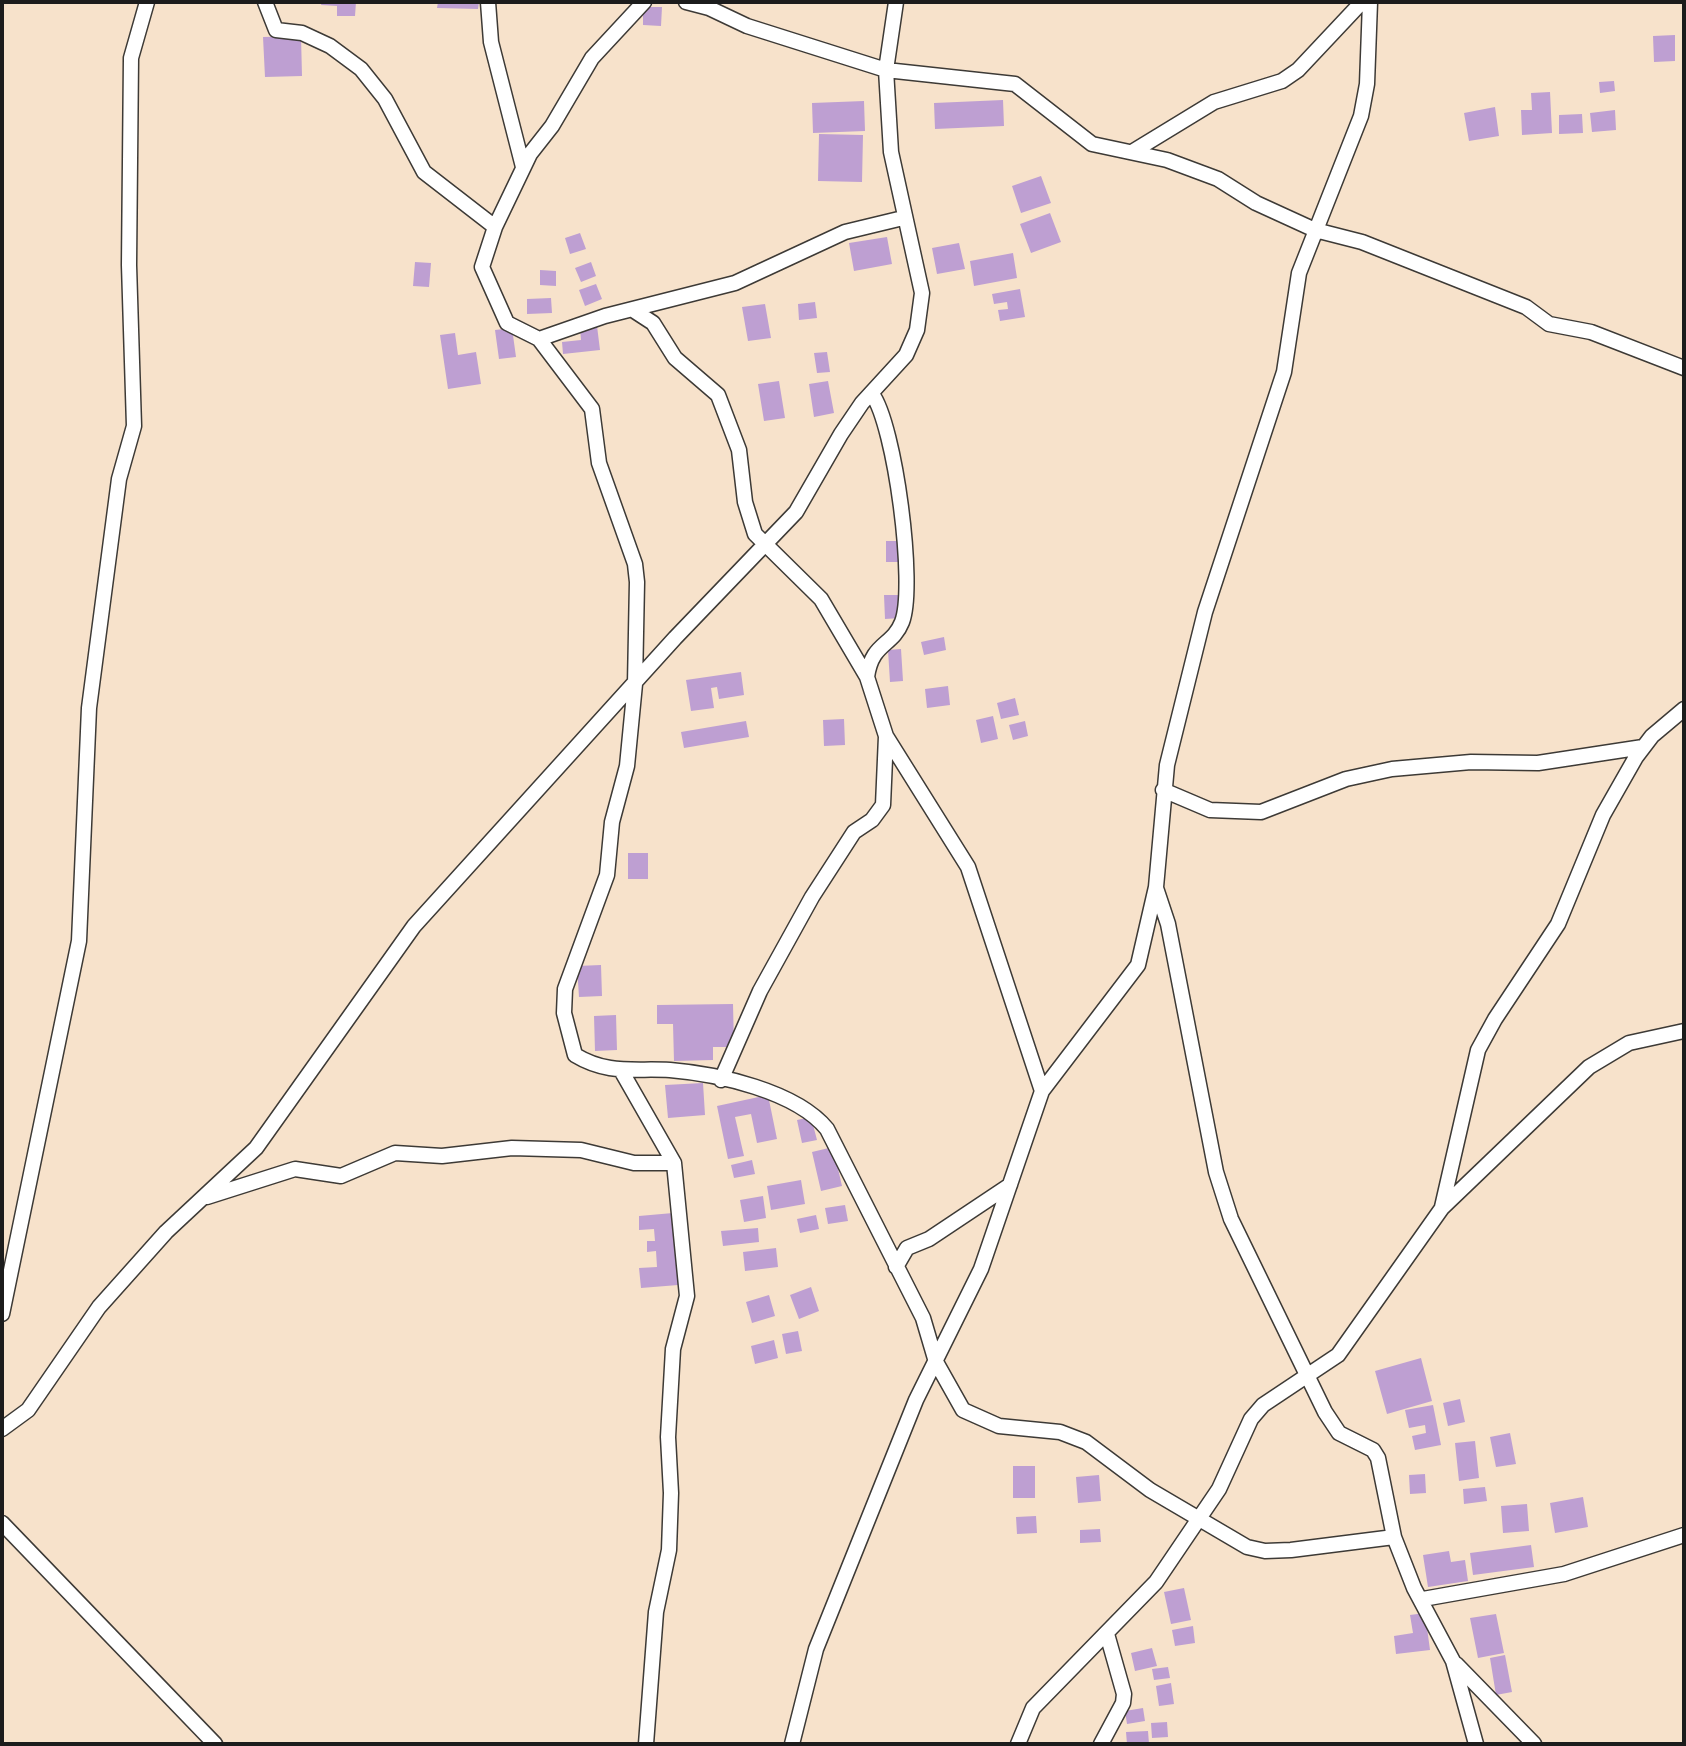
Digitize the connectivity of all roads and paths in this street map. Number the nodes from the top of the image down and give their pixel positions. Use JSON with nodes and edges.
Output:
{"nodes":[{"id":1,"x":147,"y":2,"type":"edge"},
{"id":2,"x":265,"y":2,"type":"edge"},
{"id":3,"x":488,"y":2,"type":"edge"},
{"id":4,"x":644,"y":2,"type":"edge"},
{"id":5,"x":686,"y":2,"type":"edge"},
{"id":6,"x":896,"y":2,"type":"edge"},
{"id":7,"x":1362,"y":2,"type":"edge"},
{"id":8,"x":1370,"y":2,"type":"edge"},
{"id":9,"x":886,"y":70,"type":"junction"},
{"id":10,"x":1132,"y":152,"type":"junction"},
{"id":11,"x":523,"y":167,"type":"junction"},
{"id":12,"x":903,"y":218,"type":"junction"},
{"id":13,"x":495,"y":227,"type":"junction"},
{"id":14,"x":1315,"y":230,"type":"junction"},
{"id":15,"x":668,"y":302,"type":"junction"},
{"id":16,"x":633,"y":310,"type":"junction"},
{"id":17,"x":664,"y":338,"type":"junction"},
{"id":18,"x":539,"y":339,"type":"junction"},
{"id":19,"x":1684,"y":368,"type":"edge"},
{"id":20,"x":889,"y":378,"type":"junction"},
{"id":21,"x":872,"y":394,"type":"junction"},
{"id":22,"x":883,"y":413,"type":"junction"},
{"id":23,"x":765,"y":545,"type":"junction"},
{"id":24,"x":867,"y":677,"type":"junction"},
{"id":25,"x":635,"y":684,"type":"junction"},
{"id":26,"x":1684,"y":709,"type":"edge"},
{"id":27,"x":886,"y":736,"type":"junction"},
{"id":28,"x":1643,"y":747,"type":"junction"},
{"id":29,"x":1163,"y":790,"type":"junction"},
{"id":30,"x":1156,"y":887,"type":"junction"},
{"id":31,"x":1684,"y":1031,"type":"edge"},
{"id":32,"x":622,"y":1072,"type":"junction"},
{"id":33,"x":721,"y":1080,"type":"junction"},
{"id":34,"x":1042,"y":1091,"type":"junction"},
{"id":35,"x":674,"y":1163,"type":"junction"},
{"id":36,"x":1010,"y":1184,"type":"junction"},
{"id":37,"x":202,"y":1199,"type":"junction"},
{"id":38,"x":1442,"y":1208,"type":"junction"},
{"id":39,"x":882,"y":1240,"type":"junction"},
{"id":40,"x":907,"y":1248,"type":"junction"},
{"id":41,"x":896,"y":1267,"type":"junction"},
{"id":42,"x":2,"y":1314,"type":"edge"},
{"id":43,"x":936,"y":1362,"type":"junction"},
{"id":44,"x":1307,"y":1377,"type":"junction"},
{"id":45,"x":2,"y":1429,"type":"edge"},
{"id":46,"x":1200,"y":1521,"type":"junction"},
{"id":47,"x":2,"y":1523,"type":"edge"},
{"id":48,"x":1684,"y":1535,"type":"edge"},
{"id":49,"x":1394,"y":1537,"type":"junction"},
{"id":50,"x":1423,"y":1599,"type":"junction"},
{"id":51,"x":1107,"y":1634,"type":"junction"},
{"id":52,"x":1453,"y":1661,"type":"junction"},
{"id":53,"x":1104,"y":1743,"type":"edge"},
{"id":54,"x":215,"y":1744,"type":"edge"},
{"id":55,"x":646,"y":1744,"type":"edge"},
{"id":56,"x":792,"y":1744,"type":"edge"},
{"id":57,"x":1018,"y":1744,"type":"edge"},
{"id":58,"x":1476,"y":1744,"type":"edge"},
{"id":59,"x":1534,"y":1744,"type":"edge"}],
"edges":[{"from":1,"to":42,"type":"street"},
{"from":2,"to":13,"type":"street"},
{"from":3,"to":11,"type":"street"},
{"from":4,"to":11,"type":"street"},
{"from":5,"to":9,"type":"street"},
{"from":6,"to":9,"type":"street"},
{"from":7,"to":10,"type":"street"},
{"from":8,"to":14,"type":"street"},
{"from":9,"to":10,"type":"street"},
{"from":9,"to":12,"type":"street"},
{"from":10,"to":14,"type":"street"},
{"from":11,"to":13,"type":"street"},
{"from":12,"to":15,"type":"street"},
{"from":12,"to":20,"type":"street"},
{"from":13,"to":18,"type":"street"},
{"from":14,"to":19,"type":"street"},
{"from":14,"to":29,"type":"street"},
{"from":15,"to":16,"type":"street"},
{"from":15,"to":17,"type":"street"},
{"from":16,"to":17,"type":"street"},
{"from":16,"to":18,"type":"street"},
{"from":17,"to":23,"type":"street"},
{"from":18,"to":25,"type":"street"},
{"from":20,"to":21,"type":"street"},
{"from":20,"to":22,"type":"street"},
{"from":21,"to":22,"type":"street"},
{"from":21,"to":23,"type":"street"},
{"from":22,"to":24,"type":"street"},
{"from":23,"to":24,"type":"street"},
{"from":23,"to":25,"type":"street"},
{"from":24,"to":27,"type":"street"},
{"from":25,"to":32,"type":"street"},
{"from":25,"to":37,"type":"street"},
{"from":26,"to":28,"type":"street"},
{"from":27,"to":33,"type":"street"},
{"from":27,"to":34,"type":"street"},
{"from":28,"to":29,"type":"street"},
{"from":28,"to":38,"type":"street"},
{"from":29,"to":30,"type":"street"},
{"from":30,"to":34,"type":"street"},
{"from":30,"to":44,"type":"street"},
{"from":31,"to":38,"type":"street"},
{"from":32,"to":33,"type":"street"},
{"from":32,"to":35,"type":"street"},
{"from":33,"to":39,"type":"street"},
{"from":34,"to":36,"type":"street"},
{"from":35,"to":37,"type":"street"},
{"from":35,"to":55,"type":"street"},
{"from":36,"to":40,"type":"street"},
{"from":36,"to":43,"type":"street"},
{"from":37,"to":45,"type":"street"},
{"from":38,"to":44,"type":"street"},
{"from":39,"to":40,"type":"street"},
{"from":39,"to":41,"type":"street"},
{"from":40,"to":41,"type":"street"},
{"from":41,"to":43,"type":"street"},
{"from":43,"to":46,"type":"street"},
{"from":43,"to":56,"type":"street"},
{"from":44,"to":46,"type":"street"},
{"from":44,"to":49,"type":"street"},
{"from":46,"to":49,"type":"street"},
{"from":46,"to":51,"type":"street"},
{"from":47,"to":54,"type":"street"},
{"from":48,"to":50,"type":"street"},
{"from":49,"to":50,"type":"street"},
{"from":50,"to":52,"type":"street"},
{"from":51,"to":53,"type":"street"},
{"from":51,"to":57,"type":"street"},
{"from":52,"to":58,"type":"street"},
{"from":52,"to":59,"type":"street"}]}
